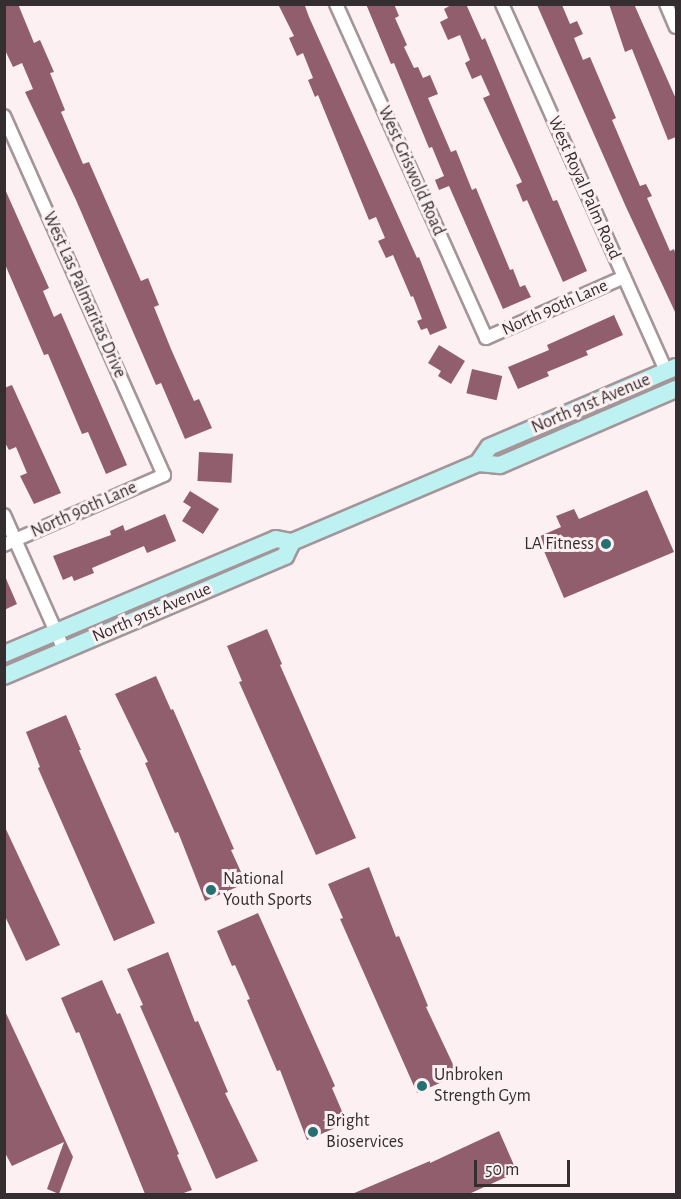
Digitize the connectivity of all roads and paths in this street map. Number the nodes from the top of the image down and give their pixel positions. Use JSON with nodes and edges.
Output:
{"nodes":[{"id":1,"x":336,"y":4,"type":"edge"},
{"id":2,"x":502,"y":4,"type":"edge"},
{"id":3,"x":666,"y":4,"type":"edge"},
{"id":4,"x":676,"y":27,"type":"edge"},
{"id":5,"x":4,"y":116,"type":"edge"},
{"id":6,"x":624,"y":277,"type":"junction"},
{"id":7,"x":486,"y":338,"type":"joint"},
{"id":8,"x":671,"y":369,"type":"edge"},
{"id":9,"x":676,"y":388,"type":"edge"},
{"id":10,"x":584,"y":429,"type":"junction"},
{"id":11,"x":478,"y":463,"type":"junction"},
{"id":12,"x":164,"y":475,"type":"joint"},
{"id":13,"x":4,"y":515,"type":"edge"},
{"id":14,"x":10,"y":542,"type":"edge"},
{"id":15,"x":292,"y":542,"type":"junction"},
{"id":16,"x":56,"y":632,"type":"junction"},
{"id":17,"x":64,"y":650,"type":"junction"},
{"id":18,"x":4,"y":654,"type":"edge"},
{"id":19,"x":4,"y":676,"type":"edge"}],
"edges":[{"from":1,"to":7,"type":"street","name":"West Griswold Road"},
{"from":2,"to":6,"type":"street","name":"West Royal Palm Road"},
{"from":3,"to":4,"type":"street"},
{"from":5,"to":12,"type":"street","name":"West Las Palmaritas Drive"},
{"from":6,"to":7,"type":"street","name":"North 90th Lane"},
{"from":6,"to":8,"type":"street","name":"West Royal Palm Road"},
{"from":8,"to":10,"type":"main road"},
{"from":8,"to":11,"type":"main road","name":"North 91st Avenue"},
{"from":9,"to":10,"type":"main road","name":"North 91st Avenue"},
{"from":10,"to":11,"type":"main road","name":"North 91st Avenue"},
{"from":11,"to":15,"type":"main road","name":"North 91st Avenue"},
{"from":12,"to":14,"type":"street","name":"North 90th Lane"},
{"from":13,"to":14,"type":"street"},
{"from":14,"to":16,"type":"street"},
{"from":15,"to":16,"type":"main road","name":"North 91st Avenue"},
{"from":15,"to":17,"type":"main road","name":"North 91st Avenue"},
{"from":16,"to":17,"type":"street"},
{"from":16,"to":18,"type":"main road","name":"North 91st Avenue"},
{"from":17,"to":19,"type":"main road","name":"North 91st Avenue"}]}
